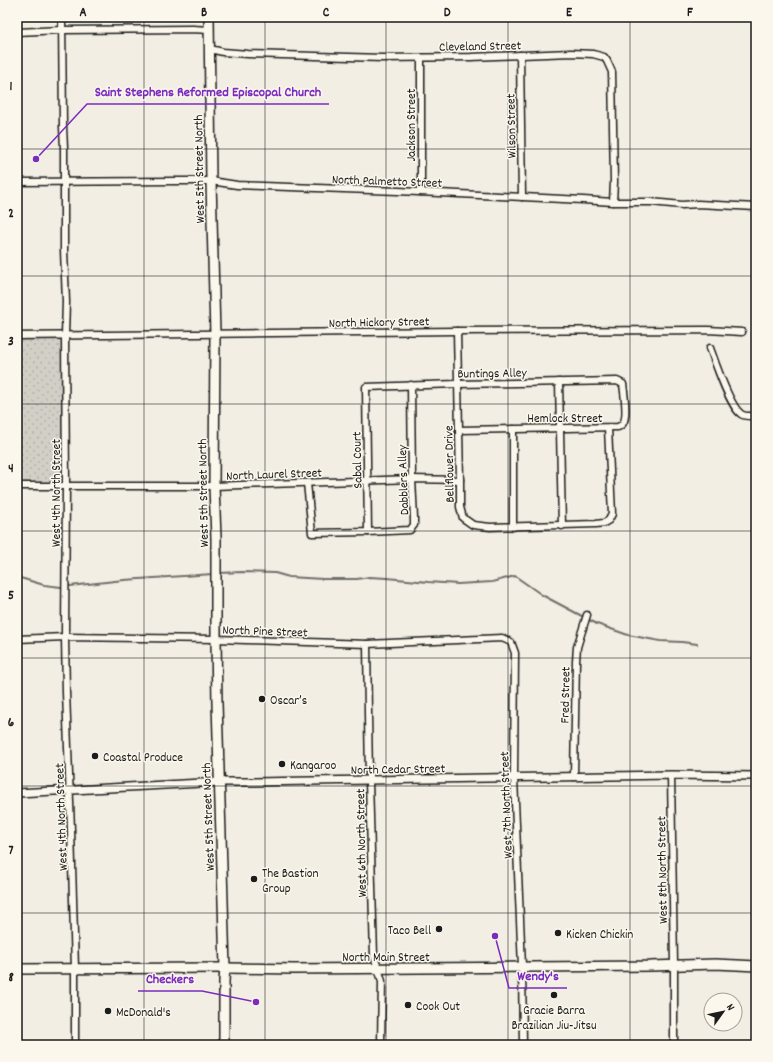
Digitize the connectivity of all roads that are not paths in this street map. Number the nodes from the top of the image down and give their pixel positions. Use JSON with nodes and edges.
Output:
{"nodes":[{"id":1,"x":62,"y":17,"type":"edge"},
{"id":2,"x":209,"y":17,"type":"edge"},
{"id":3,"x":62,"y":30,"type":"junction"},
{"id":4,"x":209,"y":30,"type":"junction"},
{"id":5,"x":17,"y":32,"type":"edge"},
{"id":6,"x":210,"y":49,"type":"junction"},
{"id":7,"x":520,"y":55,"type":"junction"},
{"id":8,"x":421,"y":58,"type":"junction"},
{"id":9,"x":17,"y":182,"type":"edge"},
{"id":10,"x":64,"y":182,"type":"junction"},
{"id":11,"x":211,"y":182,"type":"junction"},
{"id":12,"x":421,"y":192,"type":"junction"},
{"id":13,"x":522,"y":197,"type":"junction"},
{"id":14,"x":612,"y":202,"type":"junction"},
{"id":15,"x":756,"y":207,"type":"edge"},
{"id":16,"x":457,"y":331,"type":"junction"},
{"id":17,"x":742,"y":332,"type":"dead end"},
{"id":18,"x":215,"y":334,"type":"junction"},
{"id":19,"x":65,"y":335,"type":"junction"},
{"id":20,"x":17,"y":336,"type":"edge"},
{"id":21,"x":710,"y":348,"type":"dead end"},
{"id":22,"x":617,"y":381,"type":"joint"},
{"id":23,"x":560,"y":382,"type":"junction"},
{"id":24,"x":458,"y":384,"type":"junction"},
{"id":25,"x":411,"y":385,"type":"junction"},
{"id":26,"x":366,"y":387,"type":"joint"},
{"id":27,"x":756,"y":416,"type":"edge"},
{"id":28,"x":560,"y":428,"type":"junction"},
{"id":29,"x":608,"y":428,"type":"junction"},
{"id":30,"x":513,"y":429,"type":"junction"},
{"id":31,"x":459,"y":430,"type":"junction"},
{"id":32,"x":412,"y":479,"type":"junction"},
{"id":33,"x":460,"y":480,"type":"junction"},
{"id":34,"x":367,"y":481,"type":"junction"},
{"id":35,"x":307,"y":483,"type":"junction"},
{"id":36,"x":17,"y":486,"type":"edge"},
{"id":37,"x":66,"y":486,"type":"junction"},
{"id":38,"x":214,"y":486,"type":"junction"},
{"id":39,"x":562,"y":526,"type":"junction"},
{"id":40,"x":513,"y":527,"type":"junction"},
{"id":41,"x":368,"y":532,"type":"junction"},
{"id":42,"x":587,"y":615,"type":"dead end"},
{"id":43,"x":65,"y":638,"type":"junction"},
{"id":44,"x":17,"y":639,"type":"edge"},
{"id":45,"x":216,"y":639,"type":"junction"},
{"id":46,"x":511,"y":642,"type":"joint"},
{"id":47,"x":367,"y":644,"type":"junction"},
{"id":48,"x":671,"y":775,"type":"junction"},
{"id":49,"x":756,"y":776,"type":"edge"},
{"id":50,"x":574,"y":777,"type":"junction"},
{"id":51,"x":514,"y":778,"type":"junction"},
{"id":52,"x":369,"y":781,"type":"junction"},
{"id":53,"x":220,"y":782,"type":"junction"},
{"id":54,"x":70,"y":790,"type":"junction"},
{"id":55,"x":17,"y":793,"type":"edge"},
{"id":56,"x":674,"y":965,"type":"junction"},
{"id":57,"x":756,"y":966,"type":"edge"},
{"id":58,"x":225,"y":968,"type":"junction"},
{"id":59,"x":522,"y":968,"type":"junction"},
{"id":60,"x":17,"y":969,"type":"edge"},
{"id":61,"x":75,"y":969,"type":"junction"},
{"id":62,"x":378,"y":969,"type":"junction"},
{"id":63,"x":74,"y":1045,"type":"edge"},
{"id":64,"x":224,"y":1045,"type":"edge"},
{"id":65,"x":381,"y":1045,"type":"edge"},
{"id":66,"x":523,"y":1045,"type":"edge"},
{"id":67,"x":674,"y":1045,"type":"edge"}],
"edges":[{"from":1,"to":3,"type":"street","name":"West 4th North Street"},
{"from":2,"to":4,"type":"main road","name":"West 5th Street North"},
{"from":3,"to":4,"type":"street"},
{"from":3,"to":5,"type":"street"},
{"from":3,"to":10,"type":"street","name":"West 4th North Street"},
{"from":4,"to":6,"type":"main road","name":"West 5th Street North"},
{"from":6,"to":8,"type":"street","name":"Cleveland Street"},
{"from":6,"to":11,"type":"main road","name":"West 5th Street North"},
{"from":7,"to":8,"type":"street","name":"Cleveland Street"},
{"from":7,"to":13,"type":"street","name":"Wilson Street"},
{"from":7,"to":14,"type":"street","name":"Cleveland Street"},
{"from":8,"to":12,"type":"street","name":"Jackson Street"},
{"from":9,"to":10,"type":"street","name":"North Palmetto Street"},
{"from":10,"to":11,"type":"street","name":"North Palmetto Street"},
{"from":10,"to":19,"type":"street","name":"West 4th North Street"},
{"from":11,"to":12,"type":"street","name":"North Palmetto Street"},
{"from":11,"to":18,"type":"main road","name":"West 5th Street North"},
{"from":12,"to":13,"type":"street","name":"North Palmetto Street"},
{"from":13,"to":14,"type":"street","name":"North Palmetto Street"},
{"from":14,"to":15,"type":"street","name":"North Palmetto Street"},
{"from":16,"to":17,"type":"street","name":"North Hickory Street"},
{"from":16,"to":18,"type":"street","name":"North Hickory Street"},
{"from":16,"to":24,"type":"street","name":"Bellflower Drive"},
{"from":18,"to":19,"type":"street","name":"North Hickory Street"},
{"from":18,"to":38,"type":"main road","name":"West 5th Street North"},
{"from":19,"to":20,"type":"street","name":"North Hickory Street"},
{"from":19,"to":37,"type":"street","name":"West 4th North Street"},
{"from":21,"to":27,"type":"street"},
{"from":22,"to":23,"type":"street","name":"Buntings Alley"},
{"from":22,"to":29,"type":"street","name":"Hemlock Street"},
{"from":23,"to":24,"type":"street","name":"Buntings Alley"},
{"from":23,"to":28,"type":"street"},
{"from":24,"to":25,"type":"street","name":"Buntings Alley"},
{"from":24,"to":31,"type":"street","name":"Bellflower Drive"},
{"from":25,"to":26,"type":"street","name":"Buntings Alley"},
{"from":25,"to":32,"type":"street","name":"Dabblers Alley"},
{"from":26,"to":34,"type":"street","name":"Sabal Court"},
{"from":28,"to":29,"type":"street","name":"Hemlock Street"},
{"from":28,"to":30,"type":"street","name":"Hemlock Street"},
{"from":28,"to":39,"type":"street"},
{"from":29,"to":39,"type":"street","name":"Bellflower Drive"},
{"from":30,"to":31,"type":"street","name":"Hemlock Street"},
{"from":30,"to":40,"type":"street"},
{"from":31,"to":33,"type":"street","name":"Bellflower Drive"},
{"from":32,"to":33,"type":"street","name":"North Laurel Street"},
{"from":32,"to":34,"type":"street","name":"North Laurel Street"},
{"from":32,"to":41,"type":"street","name":"Dabblers Alley"},
{"from":33,"to":40,"type":"street","name":"Bellflower Drive"},
{"from":34,"to":35,"type":"street","name":"North Laurel Street"},
{"from":34,"to":41,"type":"street","name":"Sabal Court"},
{"from":35,"to":38,"type":"street","name":"North Laurel Street"},
{"from":35,"to":41,"type":"street","name":"Dabblers Alley"},
{"from":36,"to":37,"type":"street","name":"North Laurel Street"},
{"from":37,"to":38,"type":"street","name":"North Laurel Street"},
{"from":37,"to":43,"type":"street","name":"West 4th North Street"},
{"from":38,"to":45,"type":"main road","name":"West 5th Street North"},
{"from":39,"to":40,"type":"street","name":"Bellflower Drive"},
{"from":42,"to":50,"type":"street","name":"Fred Street"},
{"from":43,"to":44,"type":"street","name":"North Pine Street"},
{"from":43,"to":45,"type":"street","name":"North Pine Street"},
{"from":43,"to":54,"type":"street","name":"West 4th North Street"},
{"from":45,"to":47,"type":"street","name":"North Pine Street"},
{"from":45,"to":53,"type":"main road","name":"West 5th Street North"},
{"from":46,"to":47,"type":"street","name":"North Pine Street"},
{"from":46,"to":51,"type":"street","name":"West 7th North Street"},
{"from":47,"to":52,"type":"street","name":"West 6th North Street"},
{"from":48,"to":49,"type":"street","name":"North Cedar Street"},
{"from":48,"to":50,"type":"street","name":"North Cedar Street"},
{"from":48,"to":56,"type":"street","name":"West 8th North Street"},
{"from":50,"to":51,"type":"street","name":"North Cedar Street"},
{"from":51,"to":52,"type":"street","name":"North Cedar Street"},
{"from":51,"to":59,"type":"street","name":"West 7th North Street"},
{"from":52,"to":53,"type":"street","name":"North Cedar Street"},
{"from":52,"to":62,"type":"street","name":"West 6th North Street"},
{"from":53,"to":54,"type":"street","name":"North Cedar Street"},
{"from":53,"to":58,"type":"main road","name":"West 5th Street North"},
{"from":54,"to":55,"type":"street","name":"North Cedar Street"},
{"from":54,"to":61,"type":"street","name":"West 4th North Street"},
{"from":56,"to":57,"type":"main road","name":"North Main Street"},
{"from":56,"to":59,"type":"main road","name":"North Main Street"},
{"from":56,"to":67,"type":"street","name":"West 8th North Street"},
{"from":58,"to":61,"type":"main road","name":"North Main Street"},
{"from":58,"to":62,"type":"main road","name":"North Main Street"},
{"from":58,"to":64,"type":"main road","name":"West 5th Street North"},
{"from":59,"to":62,"type":"main road","name":"North Main Street"},
{"from":59,"to":66,"type":"street","name":"West 7th North Street"},
{"from":60,"to":61,"type":"main road","name":"North Main Street"},
{"from":61,"to":63,"type":"street","name":"West 4th North Street"},
{"from":62,"to":65,"type":"street","name":"West 6th North Street"}]}
